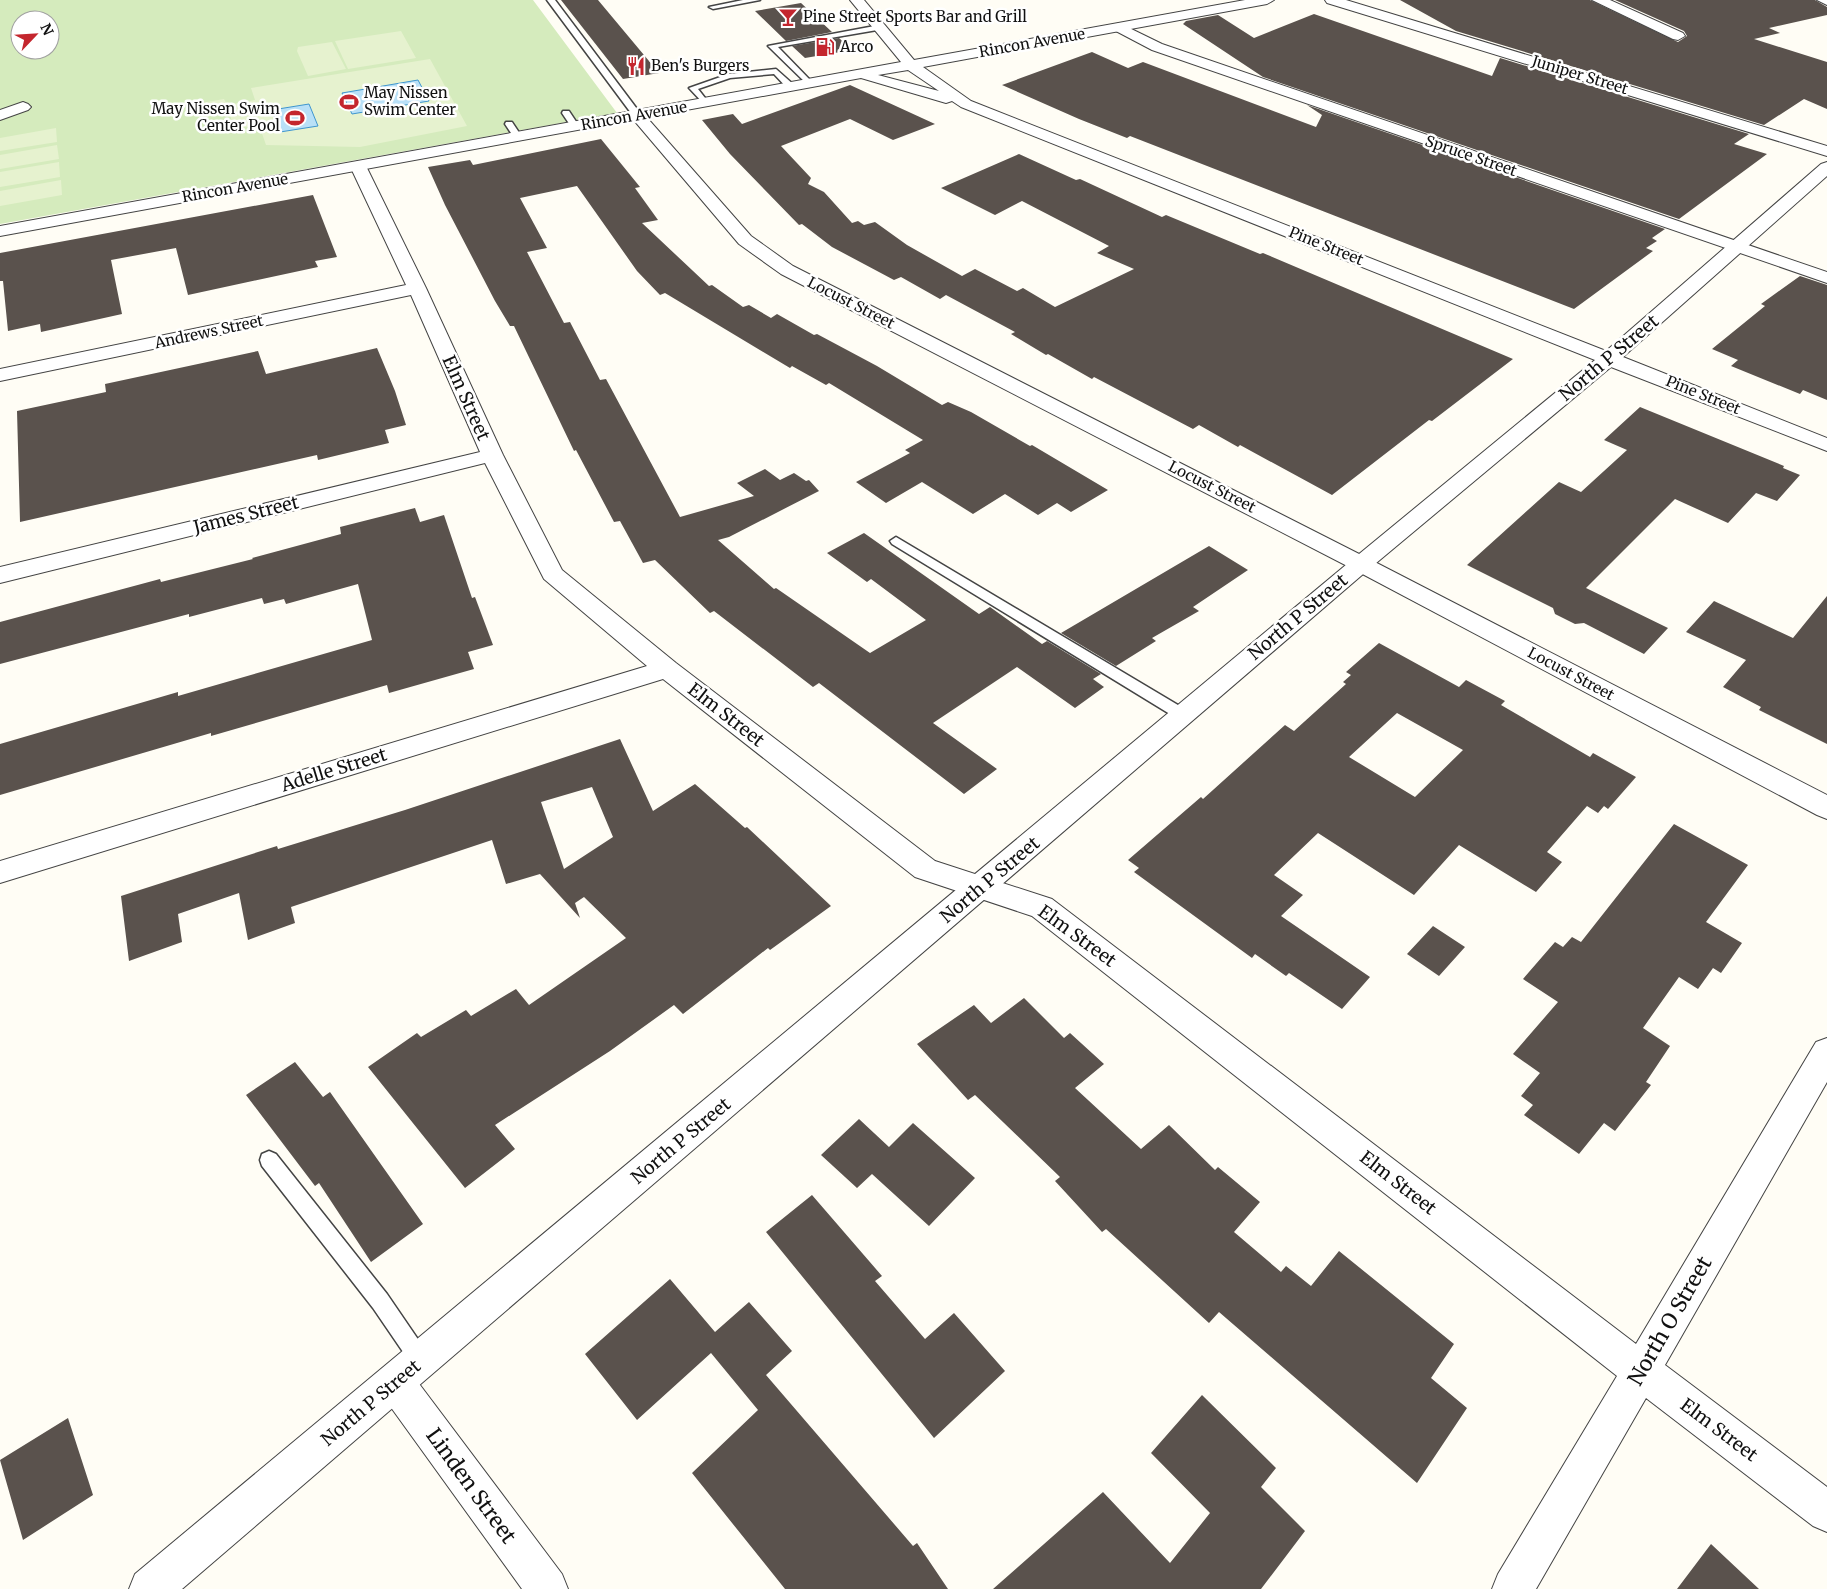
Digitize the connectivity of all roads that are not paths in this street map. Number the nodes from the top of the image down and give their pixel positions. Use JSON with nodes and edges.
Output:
{"nodes":[{"id":1,"x":551,"y":0,"type":"edge"},
{"id":2,"x":756,"y":0,"type":"edge"},
{"id":3,"x":858,"y":0,"type":"edge"},
{"id":4,"x":1267,"y":0,"type":"edge"},
{"id":5,"x":1332,"y":0,"type":"edge"},
{"id":6,"x":1599,"y":0,"type":"edge"},
{"id":7,"x":713,"y":7,"type":"dead end"},
{"id":8,"x":880,"y":27,"type":"junction"},
{"id":9,"x":1119,"y":27,"type":"junction"},
{"id":10,"x":1678,"y":36,"type":"dead end"},
{"id":11,"x":911,"y":65,"type":"junction"},
{"id":12,"x":850,"y":76,"type":"junction"},
{"id":13,"x":809,"y":84,"type":"junction"},
{"id":14,"x":966,"y":104,"type":"junction"},
{"id":15,"x":23,"y":107,"type":"dead end"},
{"id":16,"x":566,"y":113,"type":"dead end"},
{"id":17,"x":0,"y":115,"type":"edge"},
{"id":18,"x":637,"y":115,"type":"junction"},
{"id":19,"x":575,"y":126,"type":"junction"},
{"id":20,"x":1827,"y":151,"type":"edge"},
{"id":21,"x":358,"y":166,"type":"junction"},
{"id":22,"x":1827,"y":167,"type":"edge"},
{"id":23,"x":0,"y":231,"type":"edge"},
{"id":24,"x":1737,"y":248,"type":"junction"},
{"id":25,"x":1827,"y":278,"type":"edge"},
{"id":26,"x":417,"y":288,"type":"junction"},
{"id":27,"x":1609,"y":358,"type":"junction"},
{"id":28,"x":0,"y":375,"type":"edge"},
{"id":29,"x":1827,"y":445,"type":"edge"},
{"id":30,"x":492,"y":455,"type":"junction"},
{"id":31,"x":896,"y":541,"type":"dead end"},
{"id":32,"x":1362,"y":564,"type":"junction"},
{"id":33,"x":0,"y":575,"type":"edge"},
{"id":34,"x":667,"y":669,"type":"junction"},
{"id":35,"x":1183,"y":715,"type":"junction"},
{"id":36,"x":1827,"y":808,"type":"edge"},
{"id":37,"x":0,"y":872,"type":"edge"},
{"id":38,"x":979,"y":888,"type":"junction"},
{"id":39,"x":1827,"y":1052,"type":"edge"},
{"id":40,"x":269,"y":1160,"type":"dead end"},
{"id":41,"x":1641,"y":1371,"type":"junction"},
{"id":42,"x":408,"y":1372,"type":"junction"},
{"id":43,"x":1827,"y":1512,"type":"edge"},
{"id":44,"x":150,"y":1589,"type":"edge"},
{"id":45,"x":547,"y":1589,"type":"edge"},
{"id":46,"x":1513,"y":1589,"type":"edge"}],
"edges":[{"from":1,"to":18,"type":"lane"},
{"from":2,"to":7,"type":"lane"},
{"from":3,"to":8,"type":"street","name":"Pine Street"},
{"from":4,"to":9,"type":"street","name":"Rincon Avenue"},
{"from":5,"to":20,"type":"street","name":"Juniper Street"},
{"from":6,"to":10,"type":"street"},
{"from":8,"to":11,"type":"street","name":"Pine Street"},
{"from":8,"to":13,"type":"lane"},
{"from":9,"to":11,"type":"street","name":"Rincon Avenue"},
{"from":9,"to":24,"type":"street","name":"Spruce Street"},
{"from":11,"to":12,"type":"street","name":"Rincon Avenue"},
{"from":11,"to":14,"type":"street","name":"Pine Street"},
{"from":12,"to":13,"type":"street","name":"Rincon Avenue"},
{"from":12,"to":14,"type":"street"},
{"from":13,"to":18,"type":"street","name":"Rincon Avenue"},
{"from":14,"to":27,"type":"street","name":"Pine Street"},
{"from":15,"to":17,"type":"street"},
{"from":16,"to":19,"type":"lane"},
{"from":18,"to":19,"type":"street","name":"Rincon Avenue"},
{"from":18,"to":32,"type":"street","name":"Locust Street"},
{"from":19,"to":21,"type":"street","name":"Rincon Avenue"},
{"from":21,"to":23,"type":"street","name":"Rincon Avenue"},
{"from":21,"to":26,"type":"street","name":"Elm Street"},
{"from":22,"to":24,"type":"street","name":"North P Street"},
{"from":24,"to":25,"type":"street","name":"Spruce Street"},
{"from":24,"to":27,"type":"street","name":"North P Street"},
{"from":26,"to":28,"type":"street","name":"Andrews Street"},
{"from":26,"to":30,"type":"street","name":"Elm Street"},
{"from":27,"to":29,"type":"street","name":"Pine Street"},
{"from":27,"to":32,"type":"street","name":"North P Street"},
{"from":30,"to":33,"type":"street","name":"James Street"},
{"from":30,"to":34,"type":"street","name":"Elm Street"},
{"from":31,"to":35,"type":"lane"},
{"from":32,"to":35,"type":"street","name":"North P Street"},
{"from":32,"to":36,"type":"street","name":"Locust Street"},
{"from":34,"to":37,"type":"street","name":"Adelle Street"},
{"from":34,"to":38,"type":"street","name":"Elm Street"},
{"from":35,"to":38,"type":"street","name":"North P Street"},
{"from":38,"to":41,"type":"street","name":"Elm Street"},
{"from":38,"to":42,"type":"street","name":"North P Street"},
{"from":39,"to":41,"type":"street","name":"North O Street"},
{"from":40,"to":42,"type":"lane"},
{"from":41,"to":43,"type":"street","name":"Elm Street"},
{"from":41,"to":46,"type":"street","name":"North O Street"},
{"from":42,"to":44,"type":"street","name":"North P Street"},
{"from":42,"to":45,"type":"street","name":"Linden Street"}]}
